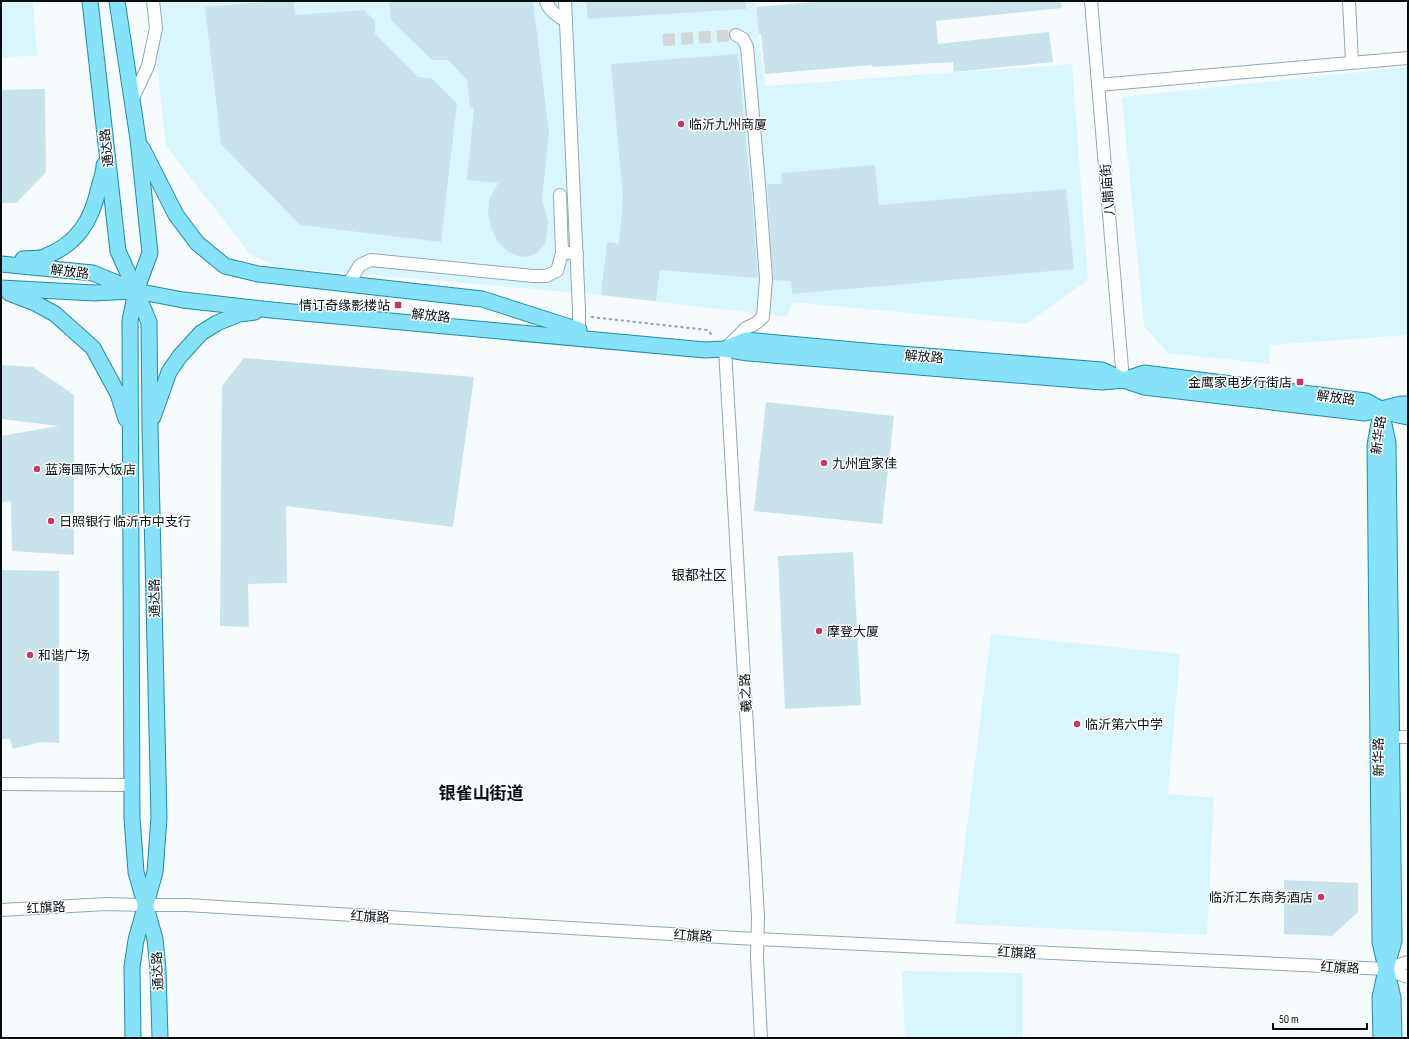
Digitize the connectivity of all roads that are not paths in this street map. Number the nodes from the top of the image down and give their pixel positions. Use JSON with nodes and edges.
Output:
{"nodes":[{"id":1,"x":90,"y":1,"type":"edge"},
{"id":2,"x":117,"y":1,"type":"edge"},
{"id":3,"x":154,"y":1,"type":"edge"},
{"id":4,"x":546,"y":1,"type":"edge"},
{"id":5,"x":565,"y":1,"type":"edge"},
{"id":6,"x":1091,"y":1,"type":"edge"},
{"id":7,"x":1349,"y":1,"type":"edge"},
{"id":8,"x":566,"y":22,"type":"junction"},
{"id":9,"x":736,"y":35,"type":"dead end"},
{"id":10,"x":1408,"y":58,"type":"edge"},
{"id":11,"x":1352,"y":62,"type":"junction"},
{"id":12,"x":1098,"y":85,"type":"junction"},
{"id":13,"x":132,"y":100,"type":"junction"},
{"id":14,"x":103,"y":118,"type":"junction"},
{"id":15,"x":138,"y":139,"type":"junction"},
{"id":16,"x":560,"y":195,"type":"dead end"},
{"id":17,"x":562,"y":253,"type":"junction"},
{"id":18,"x":577,"y":253,"type":"junction"},
{"id":19,"x":1,"y":263,"type":"edge"},
{"id":20,"x":348,"y":284,"type":"junction"},
{"id":21,"x":1,"y":289,"type":"edge"},
{"id":22,"x":136,"y":291,"type":"junction"},
{"id":23,"x":271,"y":310,"type":"junction"},
{"id":24,"x":579,"y":323,"type":"junction"},
{"id":25,"x":725,"y":349,"type":"junction"},
{"id":26,"x":1123,"y":380,"type":"junction"},
{"id":27,"x":1408,"y":404,"type":"edge"},
{"id":28,"x":1381,"y":410,"type":"junction"},
{"id":29,"x":1408,"y":417,"type":"edge"},
{"id":30,"x":150,"y":427,"type":"junction"},
{"id":31,"x":131,"y":431,"type":"junction"},
{"id":32,"x":1391,"y":737,"type":"junction"},
{"id":33,"x":1408,"y":737,"type":"edge"},
{"id":34,"x":1,"y":784,"type":"edge"},
{"id":35,"x":132,"y":785,"type":"junction"},
{"id":36,"x":145,"y":906,"type":"junction"},
{"id":37,"x":1,"y":910,"type":"edge"},
{"id":38,"x":756,"y":939,"type":"junction"},
{"id":39,"x":1408,"y":962,"type":"edge"},
{"id":40,"x":1386,"y":969,"type":"junction"},
{"id":41,"x":1408,"y":977,"type":"edge"},
{"id":42,"x":133,"y":1038,"type":"edge"},
{"id":43,"x":160,"y":1038,"type":"edge"},
{"id":44,"x":761,"y":1038,"type":"edge"},
{"id":45,"x":1380,"y":1038,"type":"edge"},
{"id":46,"x":1394,"y":1038,"type":"edge"}],
"edges":[{"from":1,"to":14,"type":"main road","name":"通达路"},
{"from":2,"to":13,"type":"main road","name":"通达路"},
{"from":3,"to":13,"type":"street"},
{"from":4,"to":8,"type":"street"},
{"from":5,"to":8,"type":"street"},
{"from":6,"to":12,"type":"street","name":"八腊庙街"},
{"from":7,"to":11,"type":"street"},
{"from":8,"to":18,"type":"street"},
{"from":9,"to":25,"type":"street"},
{"from":10,"to":11,"type":"street"},
{"from":11,"to":12,"type":"street"},
{"from":12,"to":26,"type":"street","name":"八腊庙街"},
{"from":13,"to":15,"type":"main road","name":"通达路"},
{"from":14,"to":19,"type":"main road"},
{"from":14,"to":22,"type":"main road","name":"通达路"},
{"from":15,"to":20,"type":"main road"},
{"from":15,"to":22,"type":"main road","name":"通达路"},
{"from":16,"to":17,"type":"street"},
{"from":17,"to":18,"type":"street"},
{"from":17,"to":20,"type":"street"},
{"from":18,"to":24,"type":"street"},
{"from":19,"to":22,"type":"main road","name":"解放路"},
{"from":20,"to":24,"type":"main road"},
{"from":21,"to":22,"type":"main road","name":"解放路"},
{"from":21,"to":31,"type":"main road"},
{"from":22,"to":23,"type":"main road","name":"解放路"},
{"from":22,"to":24,"type":"main road","name":"解放路"},
{"from":22,"to":30,"type":"main road","name":"通达路"},
{"from":22,"to":31,"type":"main road","name":"通达路"},
{"from":23,"to":25,"type":"main road","name":"解放路"},
{"from":23,"to":30,"type":"main road"},
{"from":24,"to":25,"type":"main road","name":"解放路"},
{"from":25,"to":26,"type":"main road","name":"解放路"},
{"from":25,"to":38,"type":"street","name":"羲之路"},
{"from":26,"to":28,"type":"main road","name":"解放路"},
{"from":27,"to":28,"type":"main road"},
{"from":28,"to":29,"type":"main road","name":"解放路"},
{"from":28,"to":32,"type":"main road","name":"新华路"},
{"from":28,"to":40,"type":"main road","name":"新华路"},
{"from":30,"to":36,"type":"main road","name":"通达路"},
{"from":31,"to":35,"type":"main road","name":"通达路"},
{"from":32,"to":33,"type":"street"},
{"from":32,"to":40,"type":"main road","name":"新华路"},
{"from":34,"to":35,"type":"street"},
{"from":35,"to":36,"type":"main road","name":"通达路"},
{"from":36,"to":37,"type":"street","name":"红旗路"},
{"from":36,"to":38,"type":"street","name":"红旗路"},
{"from":36,"to":42,"type":"main road","name":"通达路"},
{"from":36,"to":43,"type":"main road","name":"通达路"},
{"from":38,"to":40,"type":"street","name":"红旗路"},
{"from":38,"to":44,"type":"street","name":"羲之路"},
{"from":39,"to":40,"type":"street","name":"红旗路"},
{"from":40,"to":41,"type":"street","name":"红旗路"},
{"from":40,"to":45,"type":"main road","name":"新华路"},
{"from":40,"to":46,"type":"main road","name":"新华路"}]}
